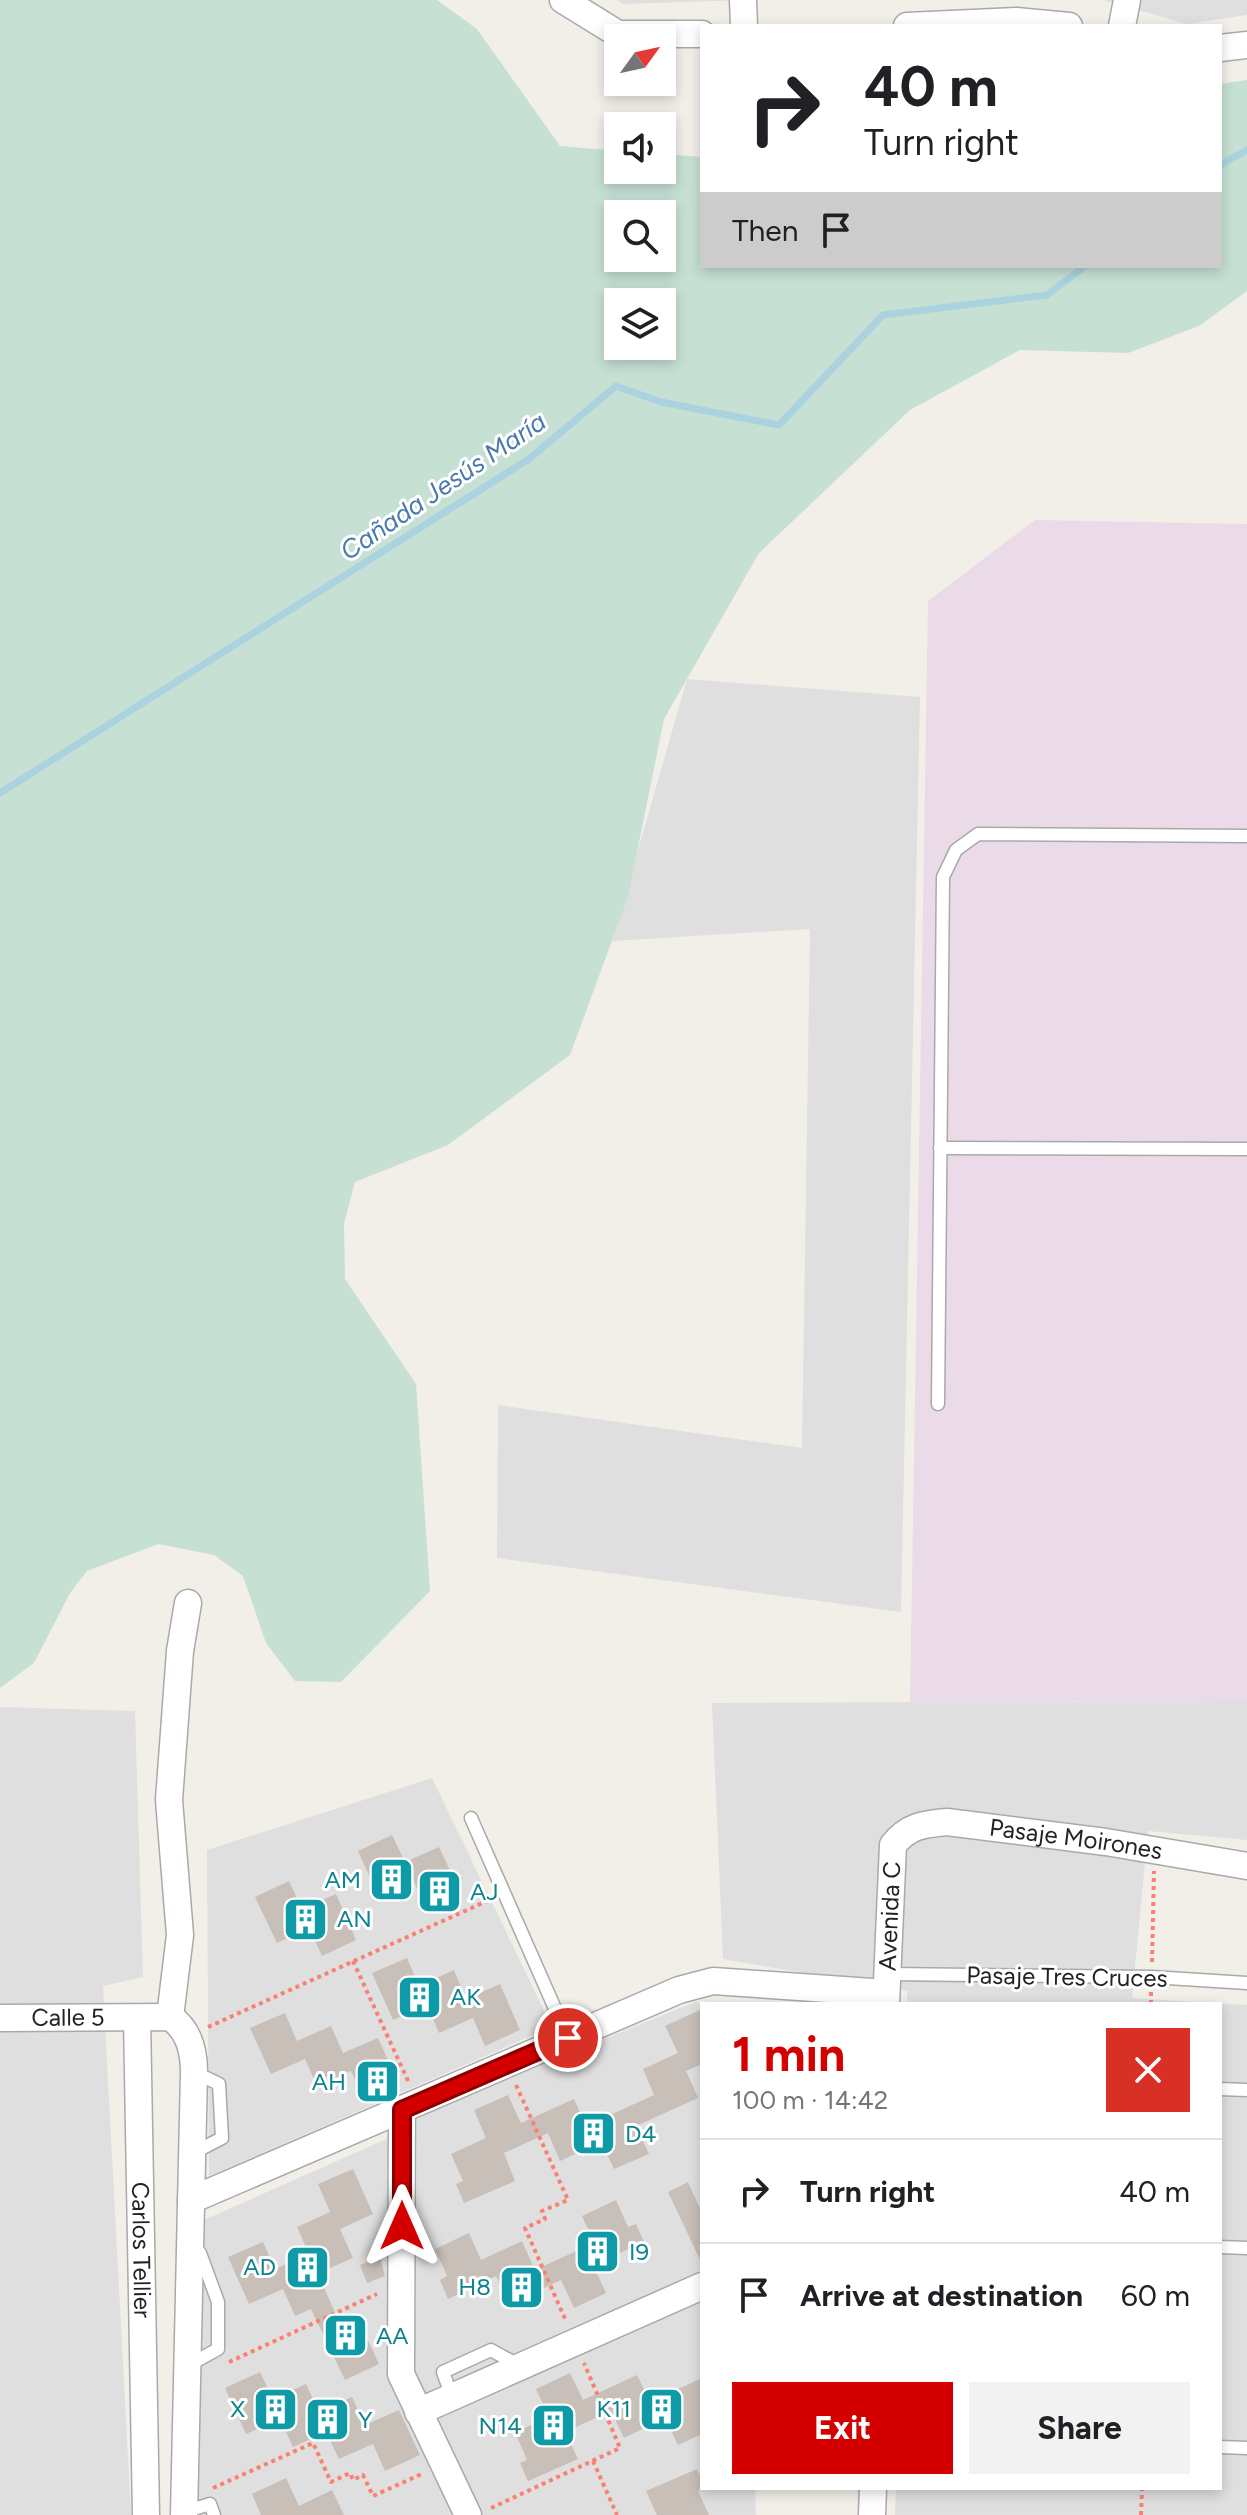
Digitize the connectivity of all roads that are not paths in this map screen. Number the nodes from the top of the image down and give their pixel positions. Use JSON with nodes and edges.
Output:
{"nodes":[{"id":1,"x":563,"y":0,"type":"edge"},
{"id":2,"x":743,"y":0,"type":"edge"},
{"id":3,"x":1127,"y":0,"type":"edge"},
{"id":4,"x":744,"y":24,"type":"edge"},
{"id":5,"x":951,"y":24,"type":"edge"},
{"id":6,"x":1048,"y":24,"type":"edge"},
{"id":7,"x":1122,"y":24,"type":"edge"},
{"id":8,"x":700,"y":34,"type":"edge"},
{"id":9,"x":1247,"y":45,"type":"edge"},
{"id":10,"x":1222,"y":48,"type":"edge"},
{"id":11,"x":1247,"y":836,"type":"edge"},
{"id":12,"x":940,"y":1148,"type":"junction"},
{"id":13,"x":1247,"y":1149,"type":"edge"},
{"id":14,"x":938,"y":1404,"type":"dead end"},
{"id":15,"x":188,"y":1603,"type":"dead end"},
{"id":16,"x":471,"y":1818,"type":"dead end"},
{"id":17,"x":904,"y":1831,"type":"joint"},
{"id":18,"x":1247,"y":1866,"type":"edge"},
{"id":19,"x":1247,"y":1983,"type":"edge"},
{"id":20,"x":887,"y":1990,"type":"edge"},
{"id":21,"x":0,"y":2018,"type":"edge"},
{"id":22,"x":137,"y":2018,"type":"junction"},
{"id":23,"x":178,"y":2027,"type":"junction"},
{"id":24,"x":568,"y":2038,"type":"junction"},
{"id":25,"x":1222,"y":2089,"type":"edge"},
{"id":26,"x":1247,"y":2090,"type":"edge"},
{"id":27,"x":410,"y":2106,"type":"junction"},
{"id":28,"x":191,"y":2200,"type":"junction"},
{"id":29,"x":1222,"y":2247,"type":"edge"},
{"id":30,"x":1247,"y":2248,"type":"edge"},
{"id":31,"x":700,"y":2287,"type":"edge"},
{"id":32,"x":418,"y":2412,"type":"junction"},
{"id":33,"x":1222,"y":2447,"type":"edge"},
{"id":34,"x":1247,"y":2448,"type":"edge"},
{"id":35,"x":873,"y":2490,"type":"edge"},
{"id":36,"x":184,"y":2509,"type":"edge"},
{"id":37,"x":478,"y":2512,"type":"edge"},
{"id":38,"x":146,"y":2515,"type":"edge"},
{"id":39,"x":214,"y":2515,"type":"edge"},
{"id":40,"x":872,"y":2515,"type":"edge"}],
"edges":[{"from":1,"to":8,"type":"street"},
{"from":2,"to":4,"type":"street"},
{"from":3,"to":7,"type":"street"},
{"from":5,"to":6,"type":"street"},
{"from":9,"to":10,"type":"street"},
{"from":11,"to":12,"type":"lane"},
{"from":12,"to":13,"type":"lane"},
{"from":12,"to":14,"type":"lane"},
{"from":15,"to":23,"type":"street","name":"Carlos Tellier"},
{"from":16,"to":24,"type":"lane"},
{"from":17,"to":18,"type":"street","name":"Pasaje Moirones"},
{"from":17,"to":20,"type":"street","name":"Avenida C"},
{"from":19,"to":20,"type":"lane","name":"Pasaje Tres Cruces"},
{"from":20,"to":24,"type":"street"},
{"from":21,"to":22,"type":"street","name":"Calle 5"},
{"from":22,"to":23,"type":"street"},
{"from":22,"to":38,"type":"street","name":"Carlos Tellier"},
{"from":23,"to":28,"type":"street","name":"Carlos Tellier"},
{"from":24,"to":27,"type":"street"},
{"from":25,"to":26,"type":"lane"},
{"from":27,"to":28,"type":"street"},
{"from":27,"to":32,"type":"street"},
{"from":28,"to":36,"type":"street","name":"Carlos Tellier"},
{"from":29,"to":30,"type":"lane"},
{"from":31,"to":32,"type":"street"},
{"from":32,"to":37,"type":"street"},
{"from":33,"to":34,"type":"lane"},
{"from":35,"to":40,"type":"street"},
{"from":36,"to":39,"type":"lane"}]}
